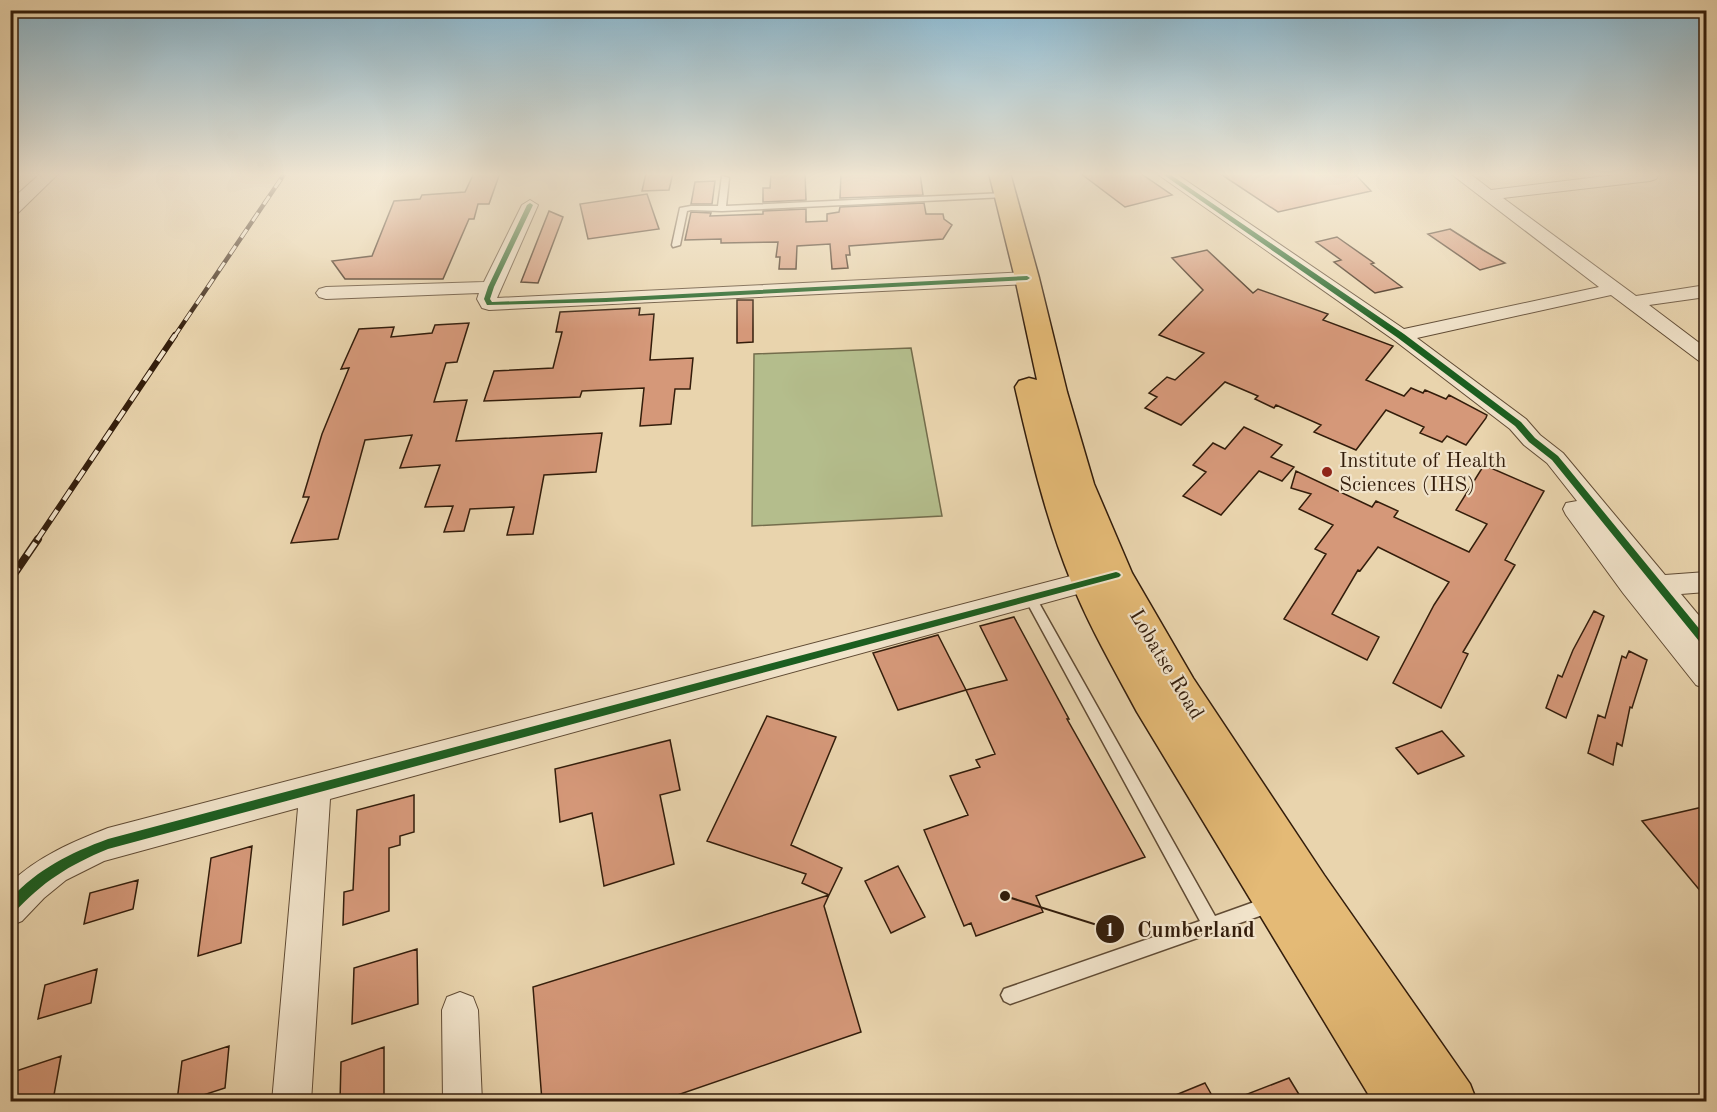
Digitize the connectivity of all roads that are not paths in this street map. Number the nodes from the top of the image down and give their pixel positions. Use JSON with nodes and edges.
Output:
{"nodes":[{"id":1,"x":521,"y":225,"type":"edge"},
{"id":2,"x":680,"y":225,"type":"edge"},
{"id":3,"x":1003,"y":225,"type":"edge"},
{"id":4,"x":1239,"y":225,"type":"edge"},
{"id":5,"x":1528,"y":225,"type":"edge"},
{"id":6,"x":676,"y":245,"type":"dead end"},
{"id":7,"x":1016,"y":279,"type":"junction"},
{"id":8,"x":491,"y":287,"type":"junction"},
{"id":9,"x":1614,"y":289,"type":"junction"},
{"id":10,"x":1707,"y":291,"type":"edge"},
{"id":11,"x":326,"y":293,"type":"dead end"},
{"id":12,"x":1632,"y":302,"type":"junction"},
{"id":13,"x":1401,"y":336,"type":"junction"},
{"id":14,"x":1707,"y":357,"type":"edge"},
{"id":15,"x":1102,"y":578,"type":"junction"},
{"id":16,"x":1707,"y":582,"type":"edge"},
{"id":17,"x":1645,"y":586,"type":"junction"},
{"id":18,"x":1030,"y":597,"type":"junction"},
{"id":19,"x":1707,"y":643,"type":"edge"},
{"id":20,"x":1707,"y":677,"type":"edge"},
{"id":21,"x":315,"y":789,"type":"junction"},
{"id":22,"x":1293,"y":896,"type":"junction"},
{"id":23,"x":10,"y":909,"type":"edge"},
{"id":24,"x":1210,"y":926,"type":"junction"},
{"id":25,"x":1010,"y":995,"type":"dead end"},
{"id":26,"x":460,"y":1010,"type":"dead end"},
{"id":27,"x":291,"y":1101,"type":"edge"},
{"id":28,"x":463,"y":1101,"type":"edge"},
{"id":29,"x":1402,"y":1101,"type":"edge"},
{"id":30,"x":1452,"y":1101,"type":"edge"}],
"edges":[{"from":1,"to":8,"type":"street"},
{"from":2,"to":6,"type":"lane"},
{"from":3,"to":7,"type":"highway","name":"Lobatse Road"},
{"from":4,"to":13,"type":"street"},
{"from":5,"to":9,"type":"street"},
{"from":7,"to":8,"type":"street"},
{"from":7,"to":15,"type":"highway","name":"Lobatse Road"},
{"from":8,"to":11,"type":"street"},
{"from":9,"to":12,"type":"street"},
{"from":9,"to":13,"type":"street"},
{"from":10,"to":12,"type":"street"},
{"from":12,"to":14,"type":"street"},
{"from":13,"to":17,"type":"street"},
{"from":15,"to":18,"type":"street"},
{"from":15,"to":22,"type":"highway","name":"Lobatse Road"},
{"from":16,"to":17,"type":"street"},
{"from":17,"to":19,"type":"street"},
{"from":17,"to":20,"type":"street"},
{"from":18,"to":21,"type":"street"},
{"from":18,"to":24,"type":"lane"},
{"from":21,"to":23,"type":"street"},
{"from":21,"to":27,"type":"street"},
{"from":22,"to":24,"type":"lane"},
{"from":22,"to":29,"type":"highway","name":"Lobatse Road"},
{"from":22,"to":30,"type":"highway","name":"Lobatse Road"},
{"from":24,"to":25,"type":"lane"},
{"from":26,"to":28,"type":"street"}]}
